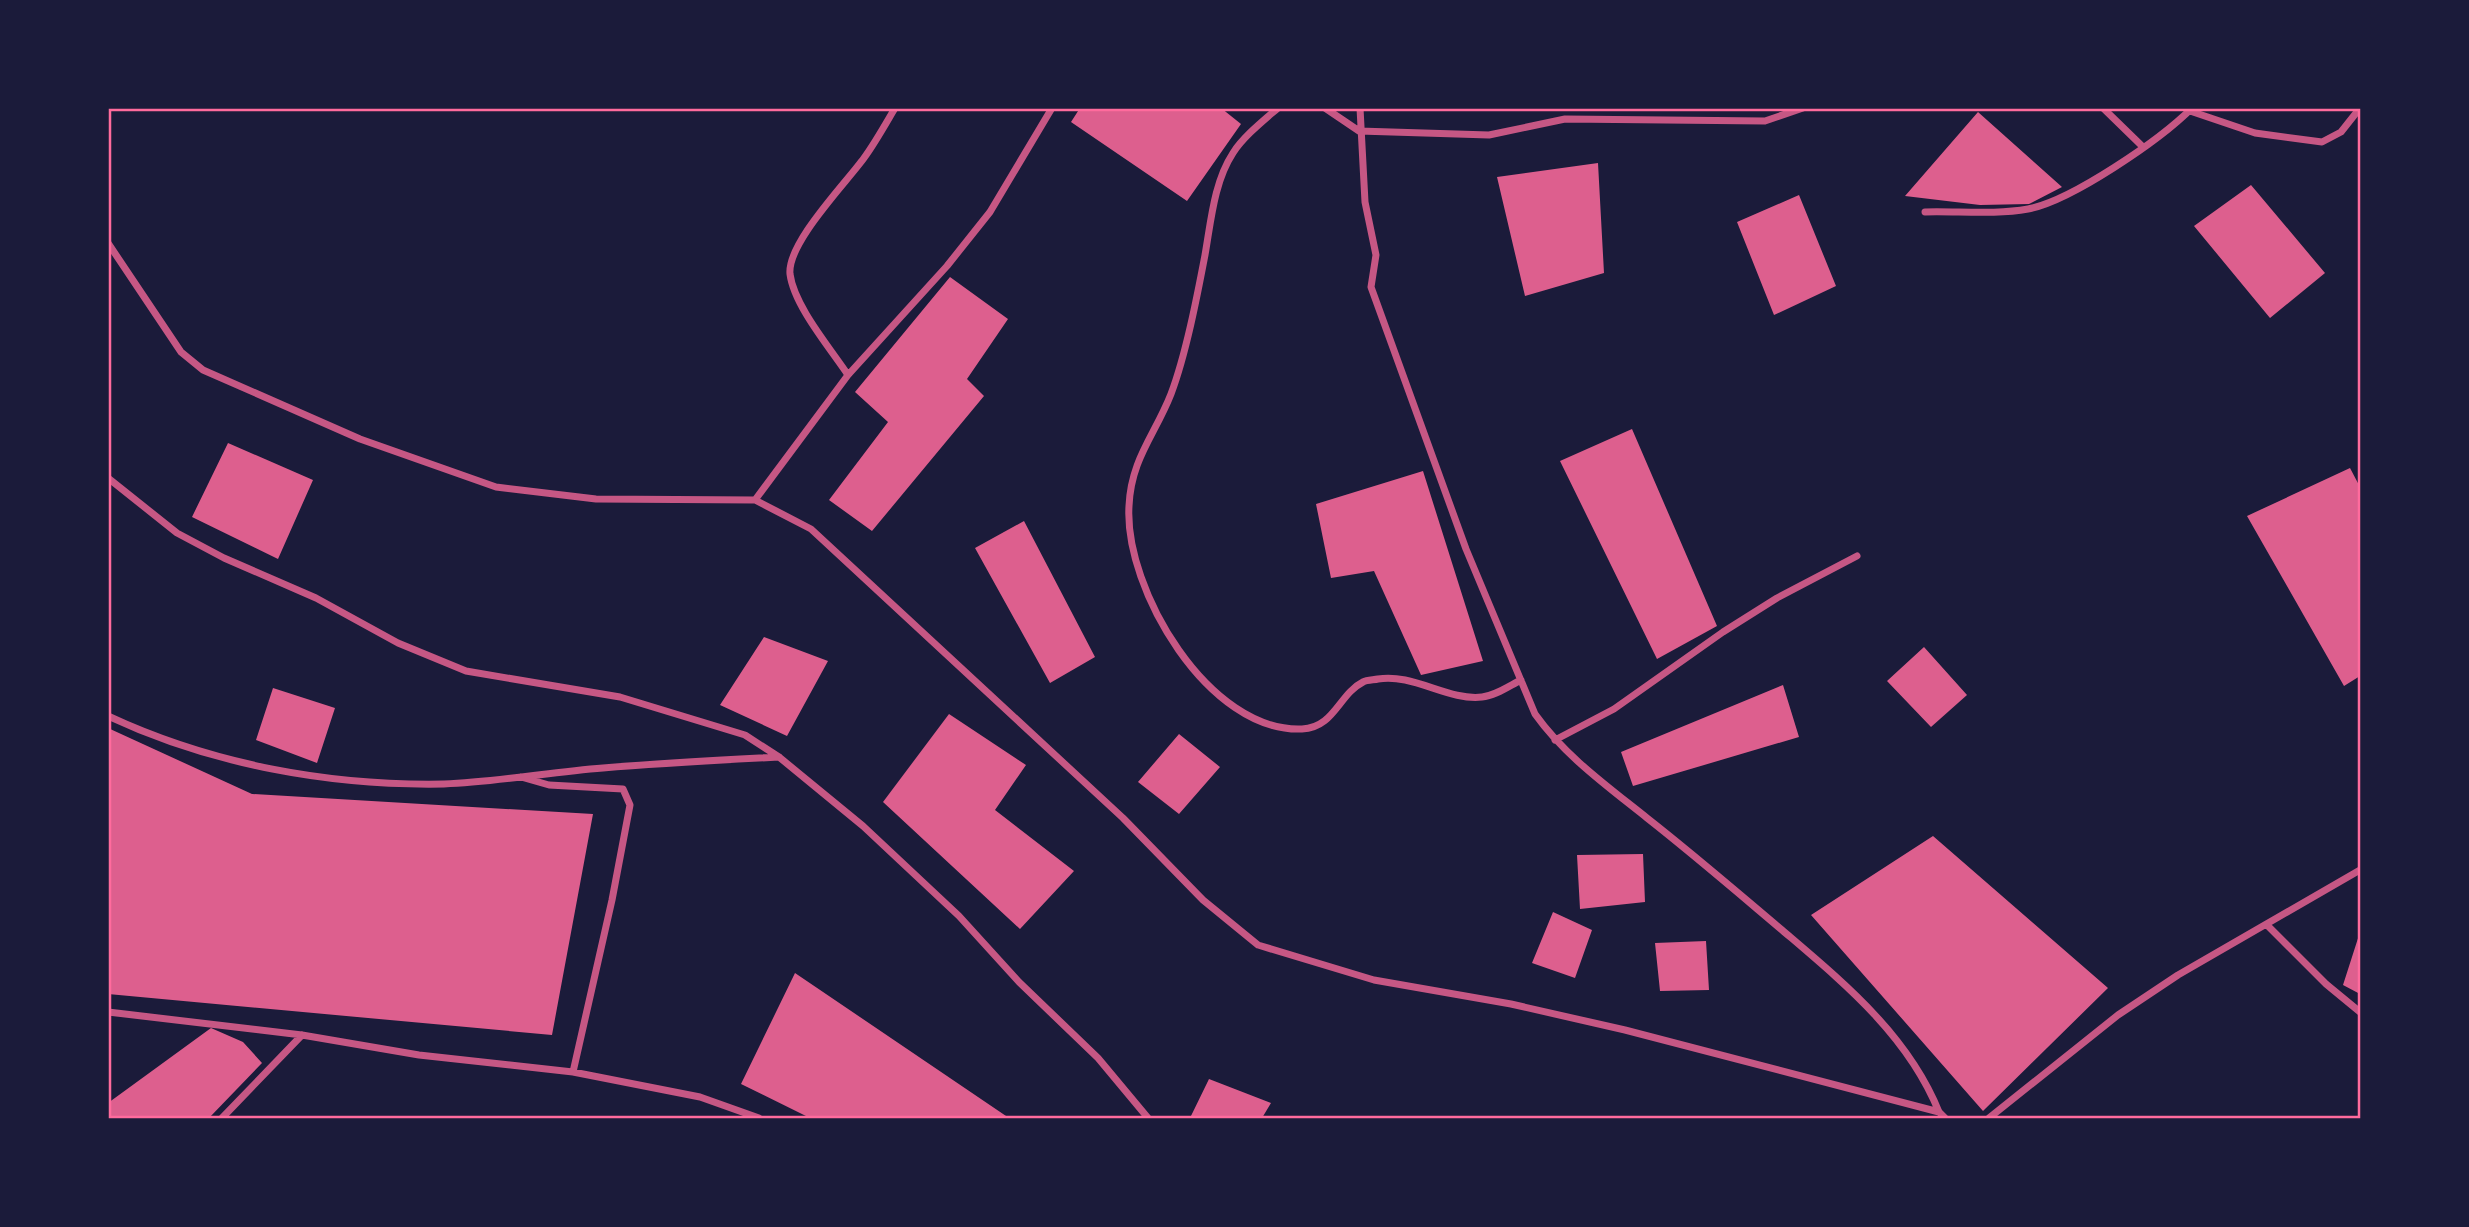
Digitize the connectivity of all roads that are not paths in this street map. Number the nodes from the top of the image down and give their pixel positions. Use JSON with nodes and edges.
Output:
{"nodes":[{"id":1,"x":895,"y":108,"type":"edge"},
{"id":2,"x":1052,"y":108,"type":"edge"},
{"id":3,"x":1278,"y":108,"type":"edge"},
{"id":4,"x":1325,"y":108,"type":"edge"},
{"id":5,"x":1360,"y":108,"type":"edge"},
{"id":6,"x":1569,"y":108,"type":"edge"},
{"id":7,"x":1803,"y":108,"type":"edge"},
{"id":8,"x":2103,"y":108,"type":"edge"},
{"id":9,"x":2360,"y":108,"type":"edge"},
{"id":10,"x":2191,"y":110,"type":"edge"},
{"id":11,"x":1565,"y":119,"type":"junction"},
{"id":12,"x":1359,"y":131,"type":"junction"},
{"id":13,"x":2142,"y":146,"type":"junction"},
{"id":14,"x":1925,"y":212,"type":"dead end"},
{"id":15,"x":108,"y":243,"type":"edge"},
{"id":16,"x":848,"y":376,"type":"junction"},
{"id":17,"x":108,"y":478,"type":"edge"},
{"id":18,"x":755,"y":500,"type":"junction"},
{"id":19,"x":1857,"y":556,"type":"dead end"},
{"id":20,"x":1521,"y":680,"type":"junction"},
{"id":21,"x":108,"y":716,"type":"edge"},
{"id":22,"x":1555,"y":740,"type":"junction"},
{"id":23,"x":779,"y":757,"type":"junction"},
{"id":24,"x":520,"y":777,"type":"junction"},
{"id":25,"x":2361,"y":870,"type":"edge"},
{"id":26,"x":2267,"y":925,"type":"junction"},
{"id":27,"x":108,"y":1012,"type":"edge"},
{"id":28,"x":2361,"y":1012,"type":"edge"},
{"id":29,"x":302,"y":1035,"type":"junction"},
{"id":30,"x":573,"y":1072,"type":"junction"},
{"id":31,"x":1942,"y":1115,"type":"edge"},
{"id":32,"x":222,"y":1118,"type":"edge"},
{"id":33,"x":760,"y":1118,"type":"edge"},
{"id":34,"x":1148,"y":1118,"type":"edge"},
{"id":35,"x":1989,"y":1118,"type":"edge"}],
"edges":[{"from":1,"to":16,"type":"street"},
{"from":2,"to":16,"type":"street"},
{"from":3,"to":20,"type":"street"},
{"from":4,"to":12,"type":"street"},
{"from":5,"to":12,"type":"street"},
{"from":6,"to":11,"type":"street"},
{"from":7,"to":11,"type":"street"},
{"from":8,"to":13,"type":"street"},
{"from":9,"to":10,"type":"street"},
{"from":10,"to":13,"type":"street"},
{"from":11,"to":12,"type":"street"},
{"from":12,"to":20,"type":"street"},
{"from":13,"to":14,"type":"street"},
{"from":15,"to":18,"type":"street"},
{"from":16,"to":18,"type":"street"},
{"from":17,"to":23,"type":"street"},
{"from":18,"to":31,"type":"street"},
{"from":19,"to":22,"type":"street"},
{"from":20,"to":22,"type":"street"},
{"from":21,"to":24,"type":"street"},
{"from":22,"to":31,"type":"street"},
{"from":23,"to":24,"type":"street"},
{"from":23,"to":34,"type":"street"},
{"from":24,"to":30,"type":"street"},
{"from":25,"to":26,"type":"street"},
{"from":26,"to":28,"type":"street"},
{"from":26,"to":35,"type":"street"},
{"from":27,"to":29,"type":"street"},
{"from":29,"to":30,"type":"street"},
{"from":29,"to":32,"type":"street"},
{"from":30,"to":33,"type":"street"}]}
